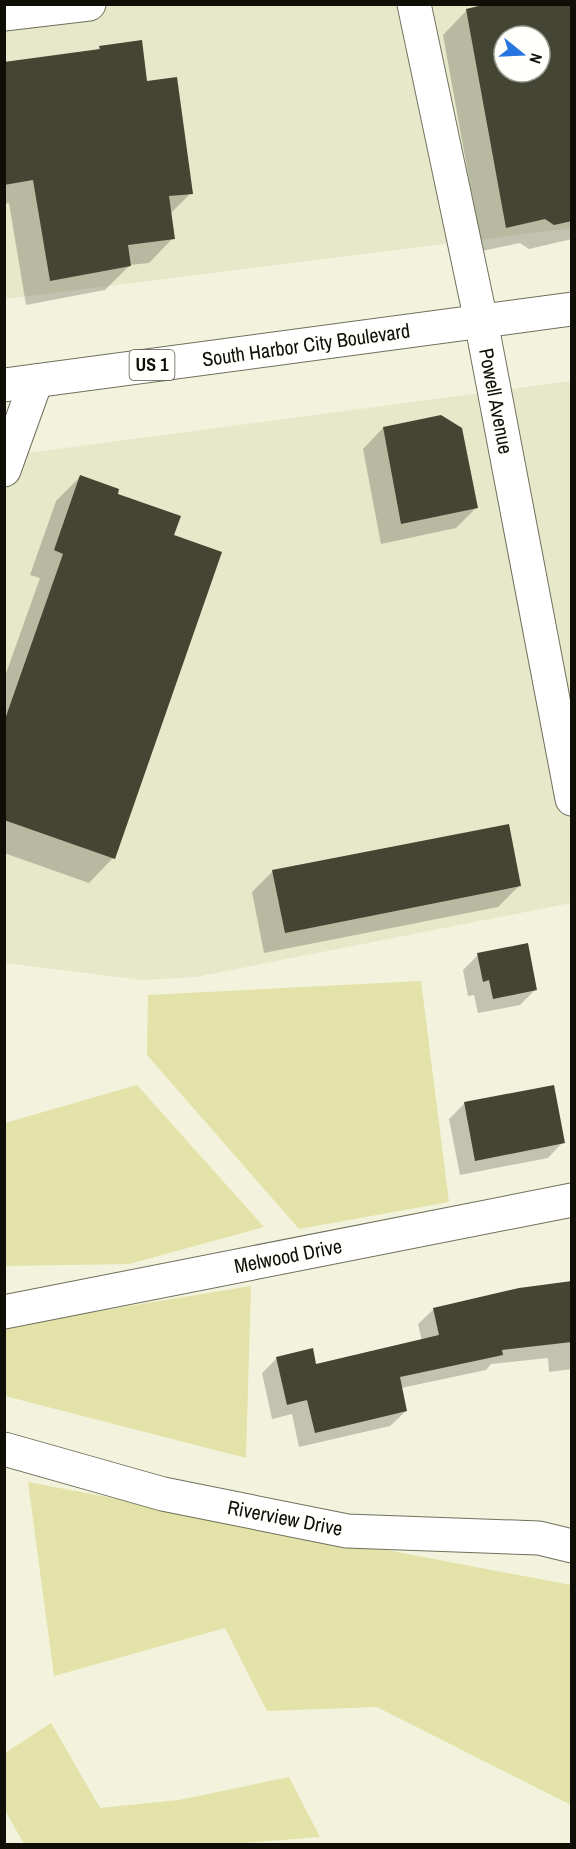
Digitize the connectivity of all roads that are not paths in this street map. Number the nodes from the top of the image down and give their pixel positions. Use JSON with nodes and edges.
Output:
{"nodes":[{"id":1,"x":90,"y":4,"type":"edge"},
{"id":2,"x":414,"y":4,"type":"edge"},
{"id":3,"x":4,"y":14,"type":"edge"},
{"id":4,"x":572,"y":309,"type":"edge"},
{"id":5,"x":481,"y":321,"type":"junction"},
{"id":6,"x":36,"y":381,"type":"junction"},
{"id":7,"x":4,"y":385,"type":"edge"},
{"id":8,"x":4,"y":470,"type":"edge"},
{"id":9,"x":572,"y":799,"type":"edge"},
{"id":10,"x":572,"y":1200,"type":"edge"},
{"id":11,"x":4,"y":1312,"type":"edge"},
{"id":12,"x":4,"y":1449,"type":"edge"},
{"id":13,"x":572,"y":1546,"type":"edge"}],
"edges":[{"from":1,"to":3,"type":"street"},
{"from":2,"to":5,"type":"street","name":"Powell Avenue"},
{"from":4,"to":5,"type":"street","name":"South Harbor City Boulevard","number":"US 1"},
{"from":5,"to":6,"type":"street","name":"South Harbor City Boulevard","number":"US 1"},
{"from":5,"to":9,"type":"street","name":"Powell Avenue"},
{"from":6,"to":7,"type":"street","name":"South Harbor City Boulevard","number":"US 1"},
{"from":6,"to":8,"type":"street"},
{"from":10,"to":11,"type":"street","name":"Melwood Drive"},
{"from":12,"to":13,"type":"street","name":"Riverview Drive"}]}
